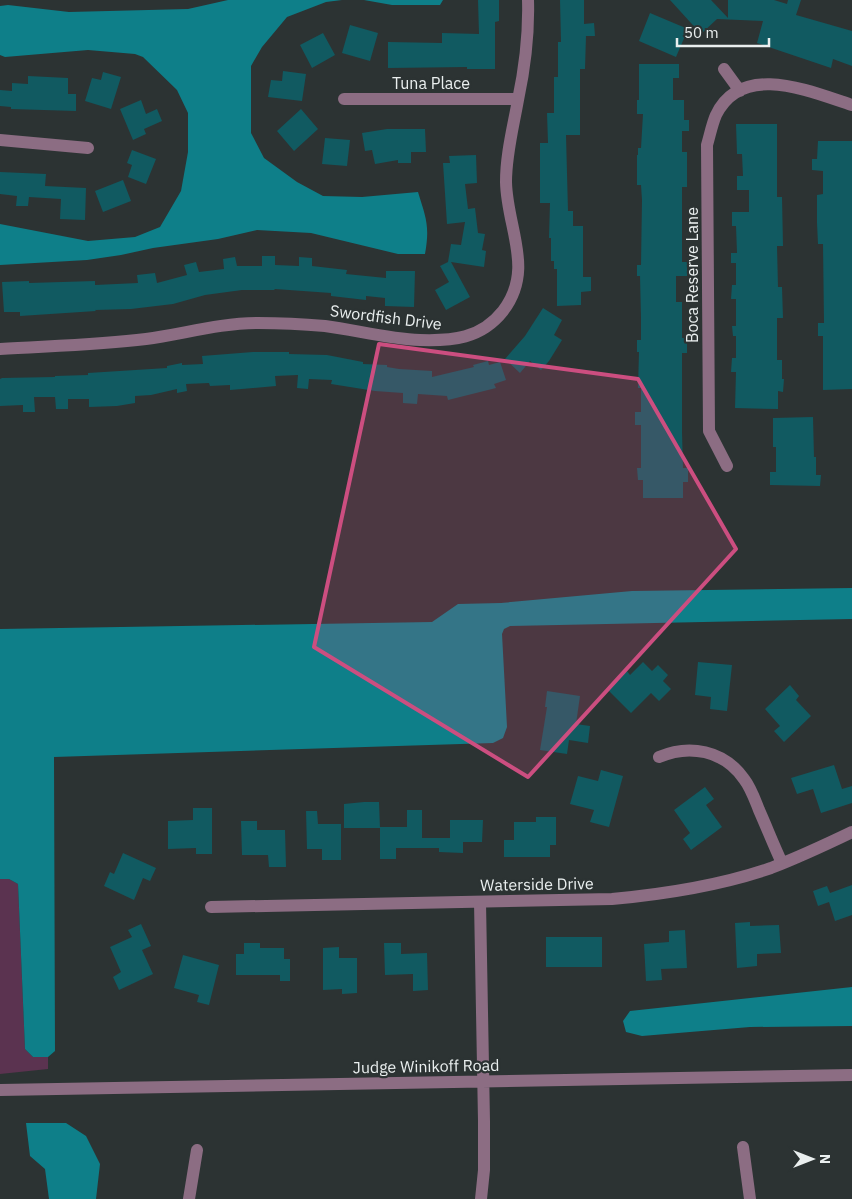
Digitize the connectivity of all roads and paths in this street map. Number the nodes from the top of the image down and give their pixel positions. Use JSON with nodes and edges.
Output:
{"nodes":[{"id":1,"x":528,"y":0,"type":"edge"},
{"id":2,"x":724,"y":69,"type":"dead end"},
{"id":3,"x":740,"y":91,"type":"junction"},
{"id":4,"x":344,"y":99,"type":"dead end"},
{"id":5,"x":518,"y":99,"type":"junction"},
{"id":6,"x":852,"y":105,"type":"edge"},
{"id":7,"x":0,"y":140,"type":"edge"},
{"id":8,"x":88,"y":148,"type":"dead end"},
{"id":9,"x":0,"y":350,"type":"edge"},
{"id":10,"x":727,"y":466,"type":"dead end"},
{"id":11,"x":659,"y":757,"type":"dead end"},
{"id":12,"x":852,"y":832,"type":"edge"},
{"id":13,"x":782,"y":863,"type":"junction"},
{"id":14,"x":480,"y":902,"type":"junction"},
{"id":15,"x":211,"y":906,"type":"dead end"},
{"id":16,"x":852,"y":1075,"type":"edge"},
{"id":17,"x":484,"y":1081,"type":"junction"},
{"id":18,"x":0,"y":1090,"type":"edge"},
{"id":19,"x":743,"y":1147,"type":"dead end"},
{"id":20,"x":197,"y":1150,"type":"dead end"},
{"id":21,"x":189,"y":1199,"type":"edge"},
{"id":22,"x":482,"y":1199,"type":"edge"},
{"id":23,"x":750,"y":1199,"type":"edge"}],
"edges":[{"from":1,"to":5,"type":"street","name":"Swordfish Drive"},
{"from":2,"to":3,"type":"street"},
{"from":3,"to":6,"type":"street","name":"Boca Reserve Lane"},
{"from":3,"to":10,"type":"street","name":"Boca Reserve Lane"},
{"from":4,"to":5,"type":"street","name":"Tuna Place"},
{"from":5,"to":9,"type":"street","name":"Swordfish Drive"},
{"from":7,"to":8,"type":"street"},
{"from":11,"to":13,"type":"street"},
{"from":12,"to":13,"type":"street","name":"Waterside Drive"},
{"from":13,"to":14,"type":"street","name":"Waterside Drive"},
{"from":14,"to":15,"type":"street","name":"Waterside Drive"},
{"from":14,"to":17,"type":"street"},
{"from":16,"to":17,"type":"street","name":"Judge Winikoff Road"},
{"from":17,"to":18,"type":"street","name":"Judge Winikoff Road"},
{"from":17,"to":22,"type":"street"},
{"from":19,"to":23,"type":"street"},
{"from":20,"to":21,"type":"street"}]}
